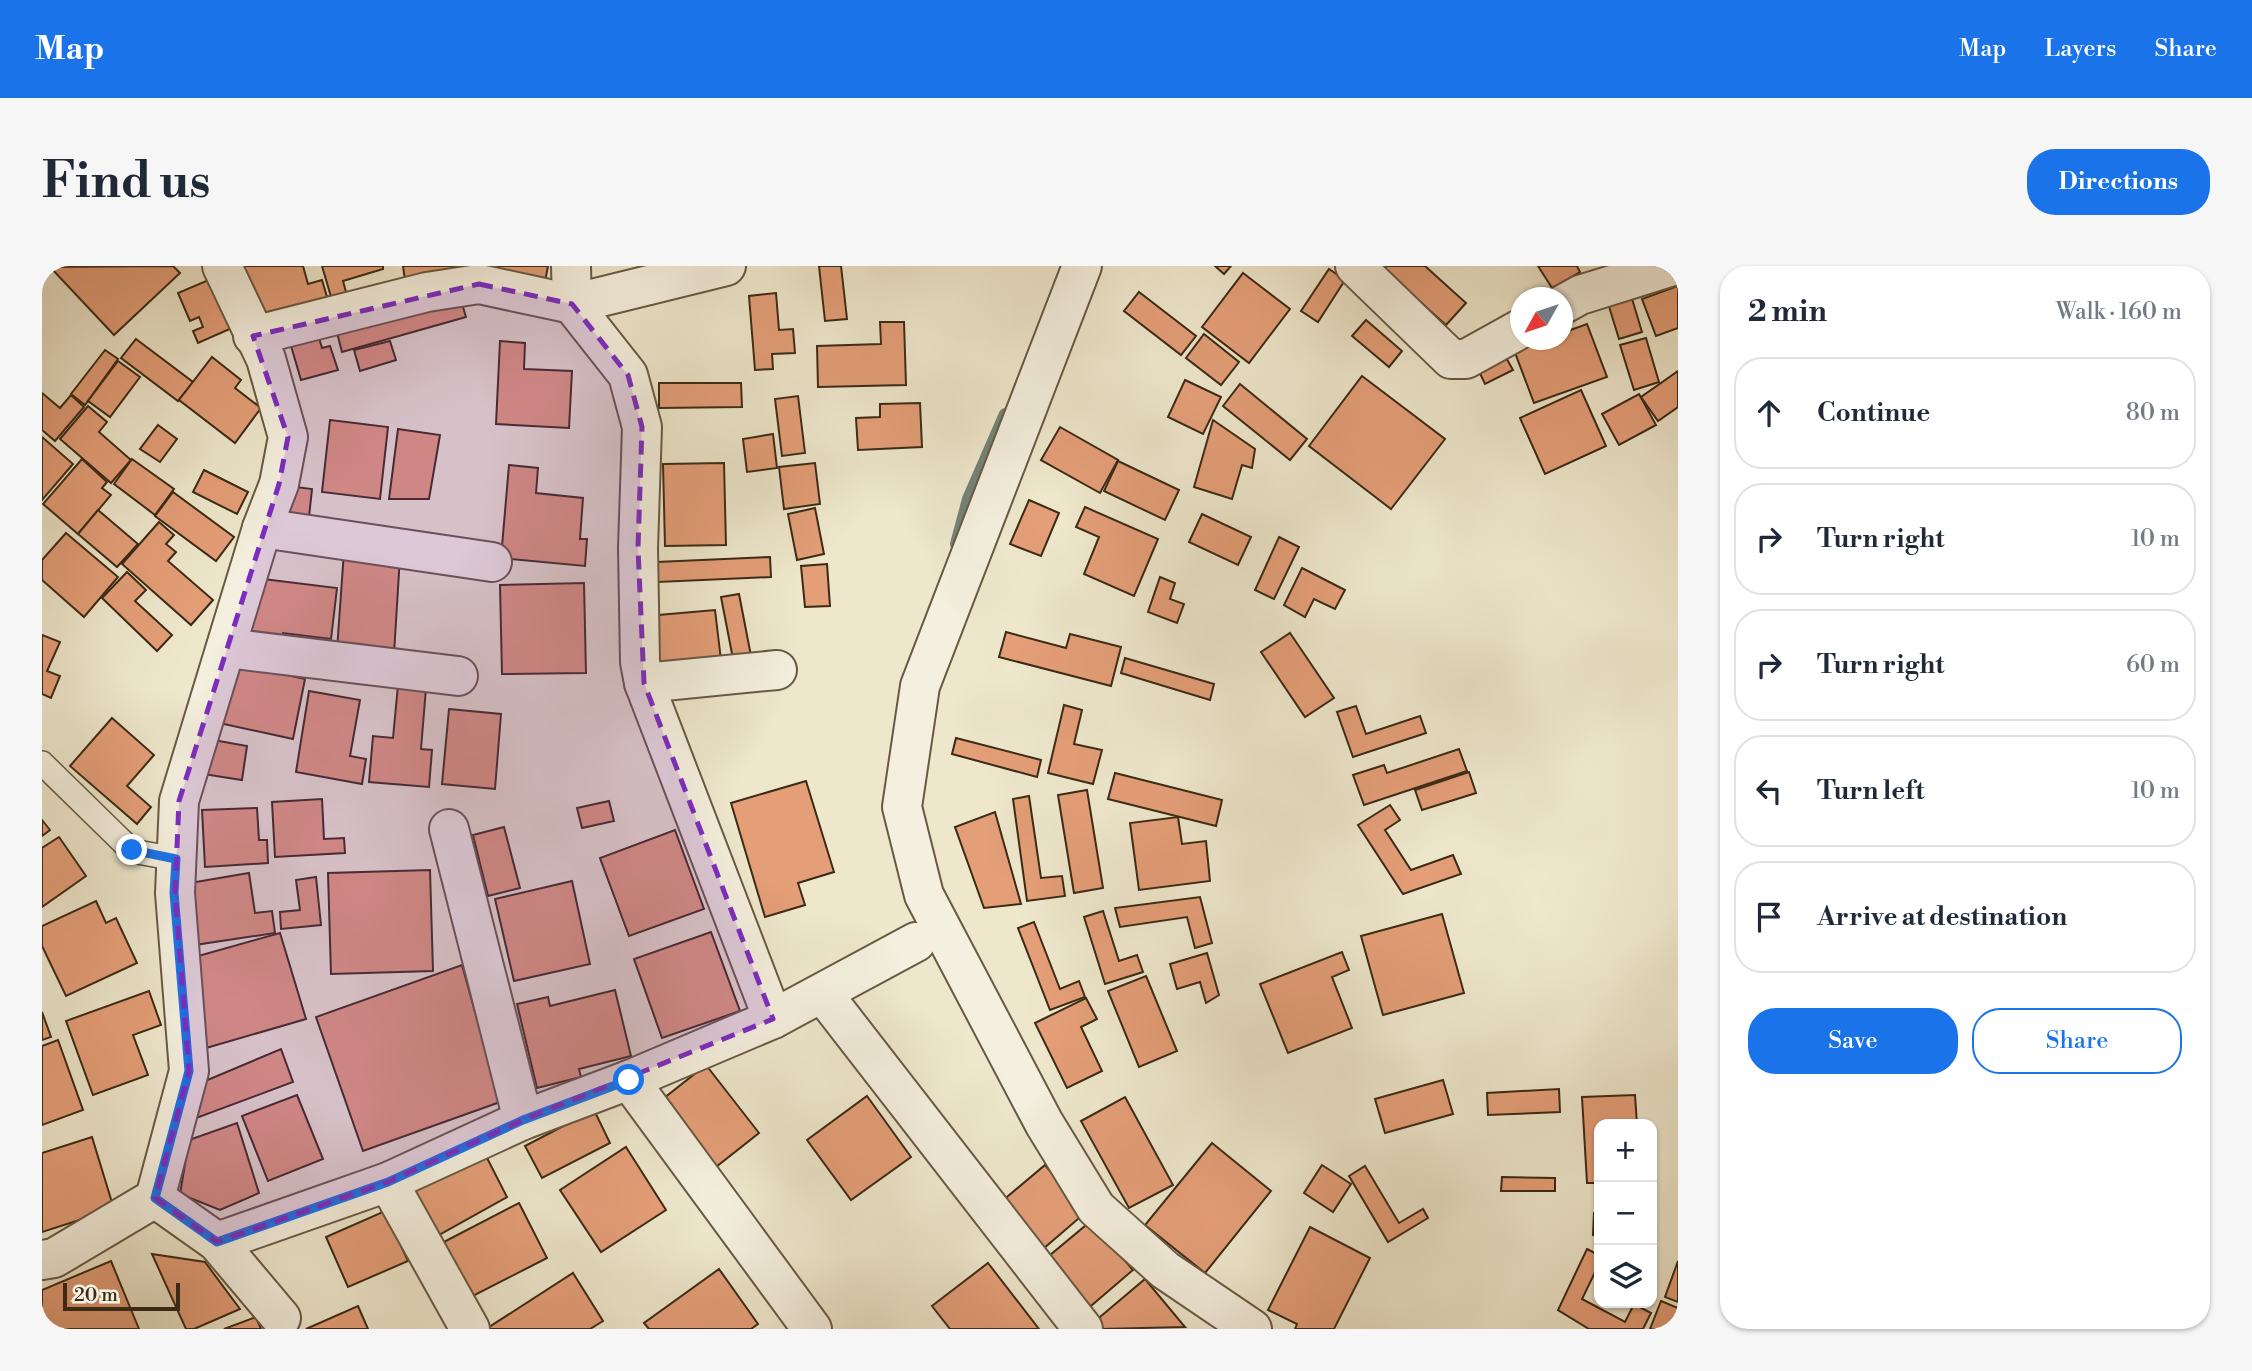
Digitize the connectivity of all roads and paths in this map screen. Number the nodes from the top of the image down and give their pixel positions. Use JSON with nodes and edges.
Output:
{"nodes":[{"id":1,"x":222,"y":266,"type":"edge"},
{"id":2,"x":571,"y":266,"type":"edge"},
{"id":3,"x":726,"y":266,"type":"edge"},
{"id":4,"x":1082,"y":266,"type":"edge"},
{"id":5,"x":1355,"y":266,"type":"edge"},
{"id":6,"x":1673,"y":266,"type":"edge"},
{"id":7,"x":1573,"y":299,"type":"edge"},
{"id":8,"x":572,"y":304,"type":"junction"},
{"id":9,"x":1510,"y":334,"type":"edge"},
{"id":10,"x":253,"y":336,"type":"junction"},
{"id":11,"x":262,"y":528,"type":"junction"},
{"id":12,"x":492,"y":562,"type":"dead end"},
{"id":13,"x":227,"y":648,"type":"junction"},
{"id":14,"x":777,"y":670,"type":"dead end"},
{"id":15,"x":458,"y":676,"type":"dead end"},
{"id":16,"x":644,"y":683,"type":"junction"},
{"id":17,"x":42,"y":763,"type":"edge"},
{"id":18,"x":449,"y":829,"type":"dead end"},
{"id":19,"x":176,"y":859,"type":"junction"},
{"id":20,"x":931,"y":934,"type":"junction"},
{"id":21,"x":823,"y":994,"type":"junction"},
{"id":22,"x":773,"y":1019,"type":"junction"},
{"id":23,"x":629,"y":1080,"type":"junction"},
{"id":24,"x":523,"y":1120,"type":"junction"},
{"id":25,"x":388,"y":1182,"type":"junction"},
{"id":26,"x":155,"y":1198,"type":"junction"},
{"id":27,"x":217,"y":1242,"type":"junction"},
{"id":28,"x":42,"y":1260,"type":"edge"},
{"id":29,"x":281,"y":1318,"type":"dead end"},
{"id":30,"x":470,"y":1329,"type":"edge"},
{"id":31,"x":812,"y":1329,"type":"edge"},
{"id":32,"x":1083,"y":1329,"type":"edge"},
{"id":33,"x":1252,"y":1329,"type":"edge"}],
"edges":[{"from":1,"to":10,"type":"street"},
{"from":2,"to":8,"type":"street"},
{"from":3,"to":8,"type":"street"},
{"from":4,"to":20,"type":"street"},
{"from":5,"to":9,"type":"street"},
{"from":6,"to":7,"type":"street"},
{"from":8,"to":10,"type":"street"},
{"from":8,"to":16,"type":"street"},
{"from":10,"to":11,"type":"street"},
{"from":11,"to":12,"type":"street"},
{"from":11,"to":13,"type":"street"},
{"from":13,"to":15,"type":"street"},
{"from":13,"to":19,"type":"street"},
{"from":14,"to":16,"type":"street"},
{"from":16,"to":22,"type":"street"},
{"from":17,"to":19,"type":"lane"},
{"from":18,"to":24,"type":"street"},
{"from":19,"to":26,"type":"street"},
{"from":20,"to":21,"type":"street"},
{"from":20,"to":33,"type":"street"},
{"from":21,"to":22,"type":"street"},
{"from":21,"to":32,"type":"street"},
{"from":22,"to":23,"type":"street"},
{"from":23,"to":24,"type":"street"},
{"from":23,"to":31,"type":"street"},
{"from":24,"to":25,"type":"street"},
{"from":25,"to":27,"type":"street"},
{"from":25,"to":30,"type":"street"},
{"from":26,"to":27,"type":"street"},
{"from":26,"to":28,"type":"street"},
{"from":27,"to":29,"type":"street"}]}
